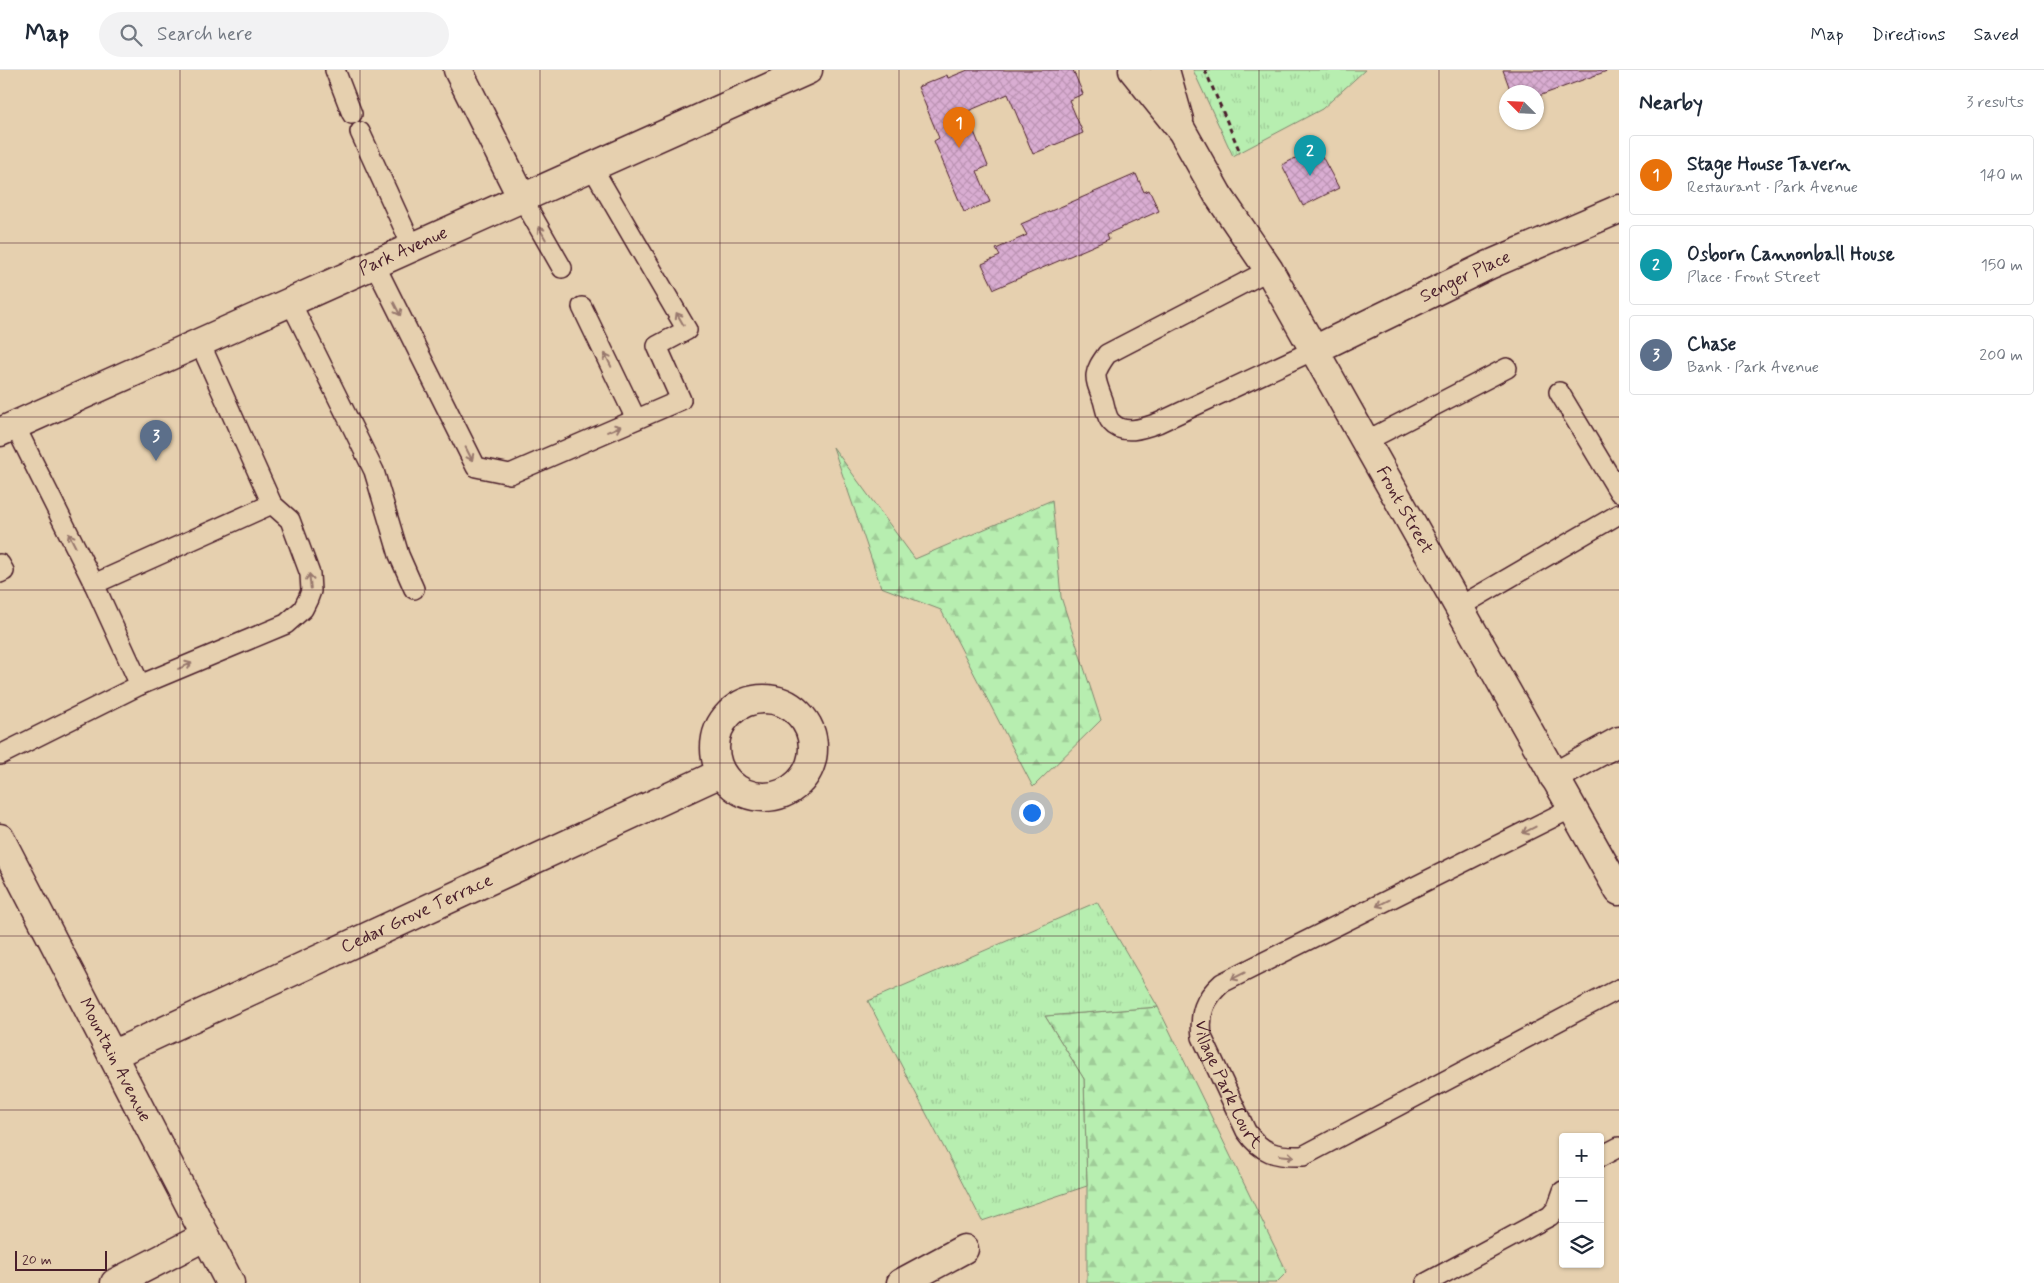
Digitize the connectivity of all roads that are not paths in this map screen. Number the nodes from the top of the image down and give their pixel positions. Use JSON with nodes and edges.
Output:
{"nodes":[{"id":1,"x":335,"y":70,"type":"edge"},
{"id":2,"x":458,"y":70,"type":"edge"},
{"id":3,"x":808,"y":70,"type":"edge"},
{"id":4,"x":1133,"y":70,"type":"edge"},
{"id":5,"x":1165,"y":70,"type":"edge"},
{"id":6,"x":352,"y":114,"type":"dead end"},
{"id":7,"x":1182,"y":131,"type":"junction"},
{"id":8,"x":360,"y":132,"type":"dead end"},
{"id":9,"x":592,"y":166,"type":"junction"},
{"id":10,"x":522,"y":198,"type":"junction"},
{"id":11,"x":1619,"y":209,"type":"edge"},
{"id":12,"x":412,"y":248,"type":"junction"},
{"id":13,"x":376,"y":265,"type":"junction"},
{"id":14,"x":562,"y":268,"type":"dead end"},
{"id":15,"x":1269,"y":270,"type":"junction"},
{"id":16,"x":291,"y":303,"type":"junction"},
{"id":17,"x":582,"y":307,"type":"dead end"},
{"id":18,"x":200,"y":343,"type":"junction"},
{"id":19,"x":1314,"y":350,"type":"junction"},
{"id":20,"x":1507,"y":368,"type":"dead end"},
{"id":21,"x":1559,"y":392,"type":"dead end"},
{"id":22,"x":636,"y":419,"type":"junction"},
{"id":23,"x":7,"y":429,"type":"edge"},
{"id":24,"x":1366,"y":441,"type":"junction"},
{"id":25,"x":1619,"y":492,"type":"edge"},
{"id":26,"x":272,"y":504,"type":"junction"},
{"id":27,"x":1619,"y":514,"type":"edge"},
{"id":28,"x":0,"y":564,"type":"edge"},
{"id":29,"x":0,"y":573,"type":"edge"},
{"id":30,"x":94,"y":584,"type":"junction"},
{"id":31,"x":414,"y":589,"type":"dead end"},
{"id":32,"x":1459,"y":607,"type":"junction"},
{"id":33,"x":140,"y":685,"type":"junction"},
{"id":34,"x":1619,"y":741,"type":"edge"},
{"id":35,"x":0,"y":755,"type":"edge"},
{"id":36,"x":721,"y":773,"type":"dead end"},
{"id":37,"x":1554,"y":777,"type":"junction"},
{"id":38,"x":1572,"y":808,"type":"junction"},
{"id":39,"x":0,"y":838,"type":"edge"},
{"id":40,"x":1619,"y":891,"type":"edge"},
{"id":41,"x":1619,"y":989,"type":"edge"},
{"id":42,"x":112,"y":1055,"type":"junction"},
{"id":43,"x":1619,"y":1147,"type":"edge"},
{"id":44,"x":1604,"y":1155,"type":"edge"},
{"id":45,"x":1559,"y":1202,"type":"edge"},
{"id":46,"x":206,"y":1236,"type":"junction"},
{"id":47,"x":964,"y":1249,"type":"dead end"},
{"id":48,"x":115,"y":1283,"type":"edge"},
{"id":49,"x":230,"y":1283,"type":"edge"},
{"id":50,"x":901,"y":1283,"type":"edge"},
{"id":51,"x":1426,"y":1283,"type":"edge"}],
"edges":[{"from":1,"to":6,"type":"lane"},
{"from":2,"to":10,"type":"street"},
{"from":3,"to":9,"type":"street","name":"Park Avenue"},
{"from":4,"to":7,"type":"street","name":"Front Street"},
{"from":5,"to":7,"type":"street","name":"Front Street"},
{"from":7,"to":15,"type":"street","name":"Front Street"},
{"from":8,"to":12,"type":"lane"},
{"from":9,"to":10,"type":"street","name":"Park Avenue"},
{"from":22,"to":9,"type":"lane","one_way":true},
{"from":10,"to":12,"type":"street","name":"Park Avenue"},
{"from":14,"to":10,"type":"lane","one_way":true},
{"from":11,"to":19,"type":"street","name":"Senger Place"},
{"from":12,"to":13,"type":"street","name":"Park Avenue"},
{"from":13,"to":16,"type":"street","name":"Park Avenue"},
{"from":13,"to":22,"type":"lane","one_way":true},
{"from":15,"to":19,"type":"street","name":"Front Street"},
{"from":15,"to":19,"type":"lane"},
{"from":16,"to":18,"type":"street","name":"Park Avenue"},
{"from":16,"to":31,"type":"lane"},
{"from":22,"to":17,"type":"lane","one_way":true},
{"from":18,"to":23,"type":"street","name":"Park Avenue"},
{"from":18,"to":26,"type":"lane"},
{"from":19,"to":24,"type":"street","name":"Front Street"},
{"from":20,"to":24,"type":"lane"},
{"from":21,"to":25,"type":"lane"},
{"from":30,"to":23,"type":"lane","one_way":true},
{"from":24,"to":32,"type":"street","name":"Front Street"},
{"from":26,"to":30,"type":"lane"},
{"from":33,"to":26,"type":"lane","one_way":true},
{"from":27,"to":32,"type":"lane"},
{"from":28,"to":29,"type":"lane"},
{"from":30,"to":33,"type":"lane"},
{"from":32,"to":37,"type":"street","name":"Front Street"},
{"from":33,"to":35,"type":"lane"},
{"from":34,"to":37,"type":"street"},
{"from":36,"to":42,"type":"street","name":"Cedar Grove Terrace"},
{"from":37,"to":38,"type":"street","name":"Front Street"},
{"from":38,"to":40,"type":"street","name":"Front Street"},
{"from":38,"to":41,"type":"lane","name":"Village Park Court","one_way":true},
{"from":39,"to":42,"type":"street","name":"Mountain Avenue"},
{"from":42,"to":46,"type":"street","name":"Mountain Avenue"},
{"from":43,"to":44,"type":"lane"},
{"from":45,"to":51,"type":"lane"},
{"from":46,"to":48,"type":"street"},
{"from":46,"to":49,"type":"street","name":"Mountain Avenue"},
{"from":47,"to":50,"type":"street"}]}
